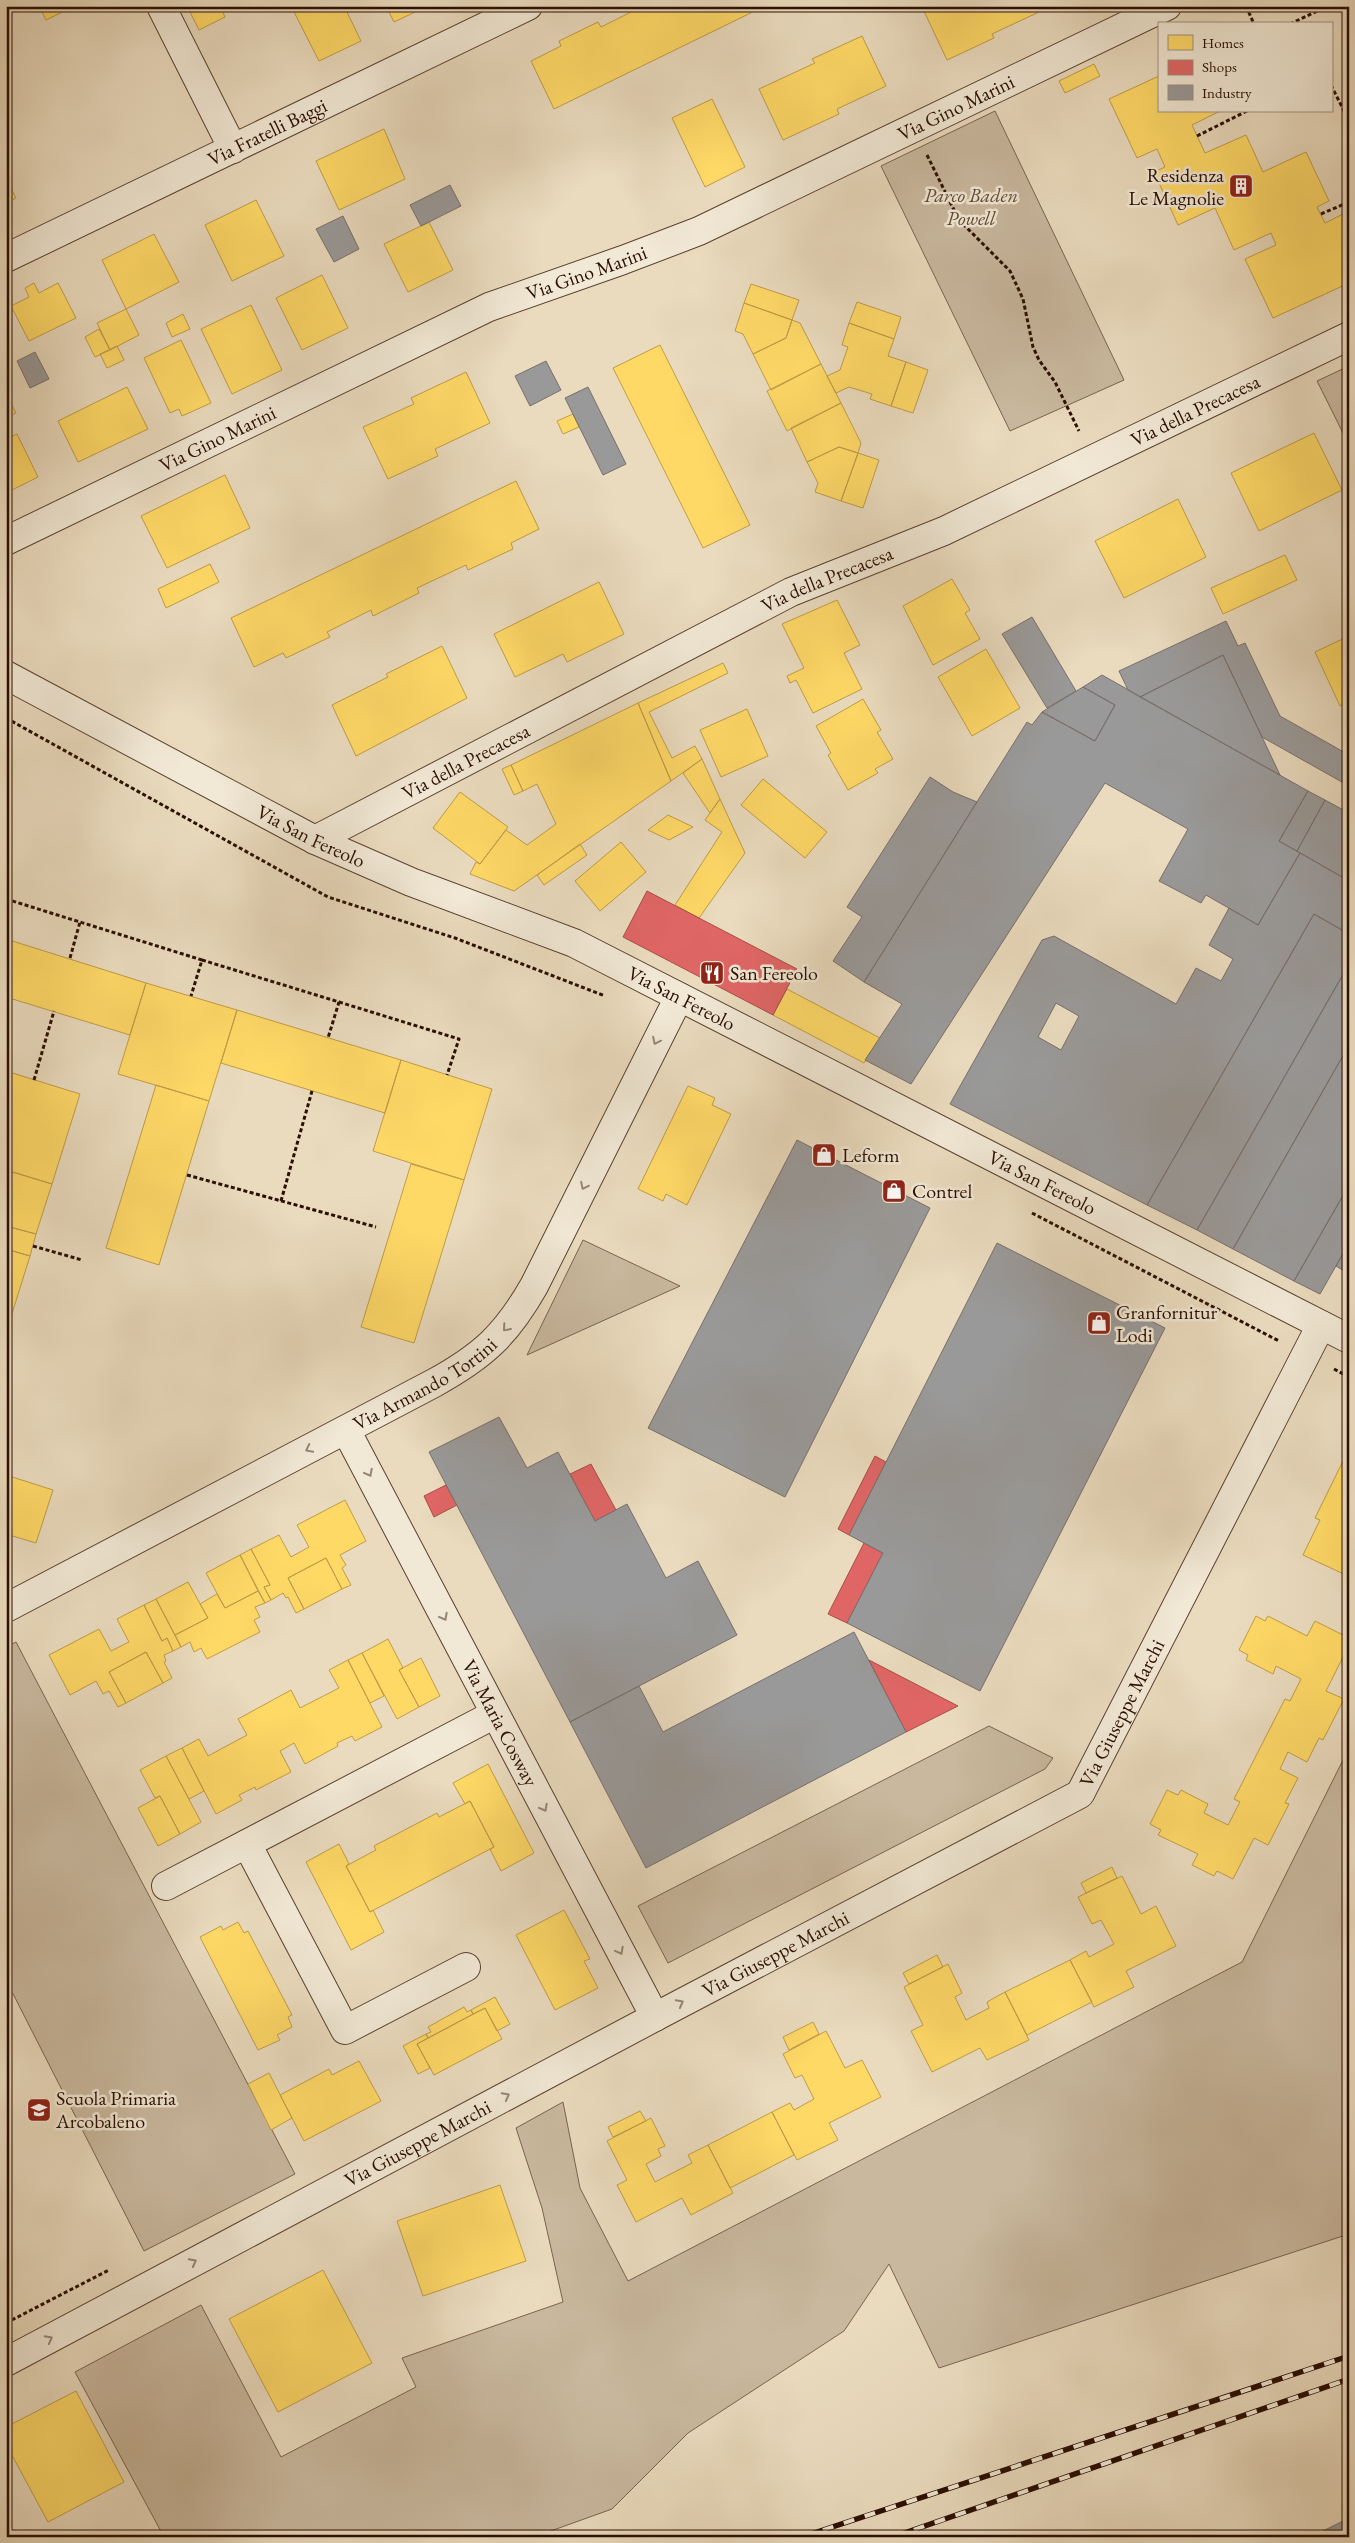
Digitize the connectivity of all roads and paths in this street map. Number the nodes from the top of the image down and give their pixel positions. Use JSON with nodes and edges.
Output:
{"nodes":[{"id":1,"x":161,"y":6,"type":"edge"},
{"id":2,"x":528,"y":6,"type":"edge"},
{"id":3,"x":1167,"y":6,"type":"edge"},
{"id":4,"x":1246,"y":6,"type":"edge"},
{"id":5,"x":1328,"y":6,"type":"edge"},
{"id":6,"x":1253,"y":22,"type":"edge"},
{"id":7,"x":1294,"y":22,"type":"edge"},
{"id":8,"x":1332,"y":87,"type":"edge"},
{"id":9,"x":1349,"y":110,"type":"edge"},
{"id":10,"x":1245,"y":112,"type":"edge"},
{"id":11,"x":1344,"y":112,"type":"junction"},
{"id":12,"x":1349,"y":121,"type":"edge"},
{"id":13,"x":914,"y":127,"type":"junction"},
{"id":14,"x":1197,"y":136,"type":"dead end"},
{"id":15,"x":233,"y":149,"type":"junction"},
{"id":16,"x":1349,"y":202,"type":"edge"},
{"id":17,"x":1320,"y":214,"type":"dead end"},
{"id":18,"x":6,"y":258,"type":"edge"},
{"id":19,"x":1349,"y":336,"type":"edge"},
{"id":20,"x":1093,"y":459,"type":"junction"},
{"id":21,"x":6,"y":541,"type":"edge"},
{"id":22,"x":6,"y":675,"type":"edge"},
{"id":23,"x":315,"y":840,"type":"junction"},
{"id":24,"x":6,"y":899,"type":"edge"},
{"id":25,"x":80,"y":922,"type":"junction"},
{"id":26,"x":70,"y":958,"type":"dead end"},
{"id":27,"x":202,"y":960,"type":"junction"},
{"id":28,"x":191,"y":996,"type":"dead end"},
{"id":29,"x":678,"y":997,"type":"junction"},
{"id":30,"x":339,"y":1002,"type":"junction"},
{"id":31,"x":54,"y":1011,"type":"dead end"},
{"id":32,"x":328,"y":1038,"type":"dead end"},
{"id":33,"x":447,"y":1075,"type":"dead end"},
{"id":34,"x":34,"y":1080,"type":"dead end"},
{"id":35,"x":312,"y":1091,"type":"dead end"},
{"id":36,"x":187,"y":1174,"type":"dead end"},
{"id":37,"x":281,"y":1201,"type":"junction"},
{"id":38,"x":1034,"y":1216,"type":"dead end"},
{"id":39,"x":376,"y":1227,"type":"dead end"},
{"id":40,"x":33,"y":1246,"type":"dead end"},
{"id":41,"x":82,"y":1260,"type":"dead end"},
{"id":42,"x":1321,"y":1325,"type":"junction"},
{"id":43,"x":1349,"y":1339,"type":"edge"},
{"id":44,"x":1276,"y":1340,"type":"junction"},
{"id":45,"x":1272,"y":1348,"type":"dead end"},
{"id":46,"x":1306,"y":1355,"type":"junction"},
{"id":47,"x":1349,"y":1377,"type":"edge"},
{"id":48,"x":346,"y":1430,"type":"junction"},
{"id":49,"x":6,"y":1608,"type":"edge"},
{"id":50,"x":496,"y":1714,"type":"junction"},
{"id":51,"x":248,"y":1844,"type":"junction"},
{"id":52,"x":166,"y":1886,"type":"dead end"},
{"id":53,"x":466,"y":1967,"type":"dead end"},
{"id":54,"x":654,"y":2017,"type":"junction"},
{"id":55,"x":114,"y":2268,"type":"dead end"},
{"id":56,"x":6,"y":2323,"type":"edge"},
{"id":57,"x":6,"y":2362,"type":"edge"}],
"edges":[{"from":1,"to":15,"type":"street"},
{"from":2,"to":15,"type":"street","name":"Via Fratelli Baggi"},
{"from":3,"to":13,"type":"street","name":"Via Gino Marini"},
{"from":4,"to":6,"type":"path"},
{"from":5,"to":7,"type":"path"},
{"from":8,"to":11,"type":"path"},
{"from":9,"to":11,"type":"path"},
{"from":10,"to":14,"type":"path"},
{"from":11,"to":12,"type":"path"},
{"from":13,"to":20,"type":"path"},
{"from":13,"to":21,"type":"street","name":"Via Gino Marini"},
{"from":15,"to":18,"type":"street","name":"Via Fratelli Baggi"},
{"from":16,"to":17,"type":"path"},
{"from":19,"to":20,"type":"street","name":"Via della Precacesa"},
{"from":20,"to":23,"type":"street","name":"Via della Precacesa"},
{"from":22,"to":23,"type":"street","name":"Via San Fereolo"},
{"from":23,"to":29,"type":"street","name":"Via San Fereolo"},
{"from":24,"to":25,"type":"path"},
{"from":25,"to":26,"type":"path"},
{"from":25,"to":27,"type":"path"},
{"from":27,"to":28,"type":"path"},
{"from":27,"to":30,"type":"path"},
{"from":29,"to":42,"type":"street","name":"Via San Fereolo"},
{"from":29,"to":48,"type":"street","name":"Via Armando Tortini","one_way":true},
{"from":30,"to":32,"type":"path"},
{"from":30,"to":33,"type":"path"},
{"from":31,"to":34,"type":"path"},
{"from":35,"to":37,"type":"path"},
{"from":36,"to":37,"type":"path"},
{"from":37,"to":39,"type":"path"},
{"from":38,"to":44,"type":"path"},
{"from":40,"to":41,"type":"path"},
{"from":42,"to":43,"type":"street","name":"Via San Fereolo"},
{"from":42,"to":46,"type":"street","name":"Via Giuseppe Marchi"},
{"from":44,"to":45,"type":"path"},
{"from":44,"to":46,"type":"path"},
{"from":46,"to":47,"type":"path"},
{"from":54,"to":46,"type":"street","name":"Via Giuseppe Marchi","one_way":true},
{"from":48,"to":49,"type":"street","name":"Via Armando Tortini","one_way":true},
{"from":48,"to":50,"type":"street","name":"Via Maria Cosway","one_way":true},
{"from":50,"to":51,"type":"street"},
{"from":50,"to":54,"type":"street","name":"Via Maria Cosway","one_way":true},
{"from":51,"to":52,"type":"street"},
{"from":51,"to":53,"type":"street"},
{"from":57,"to":54,"type":"street","name":"Via Giuseppe Marchi","one_way":true},
{"from":55,"to":56,"type":"path"}]}
